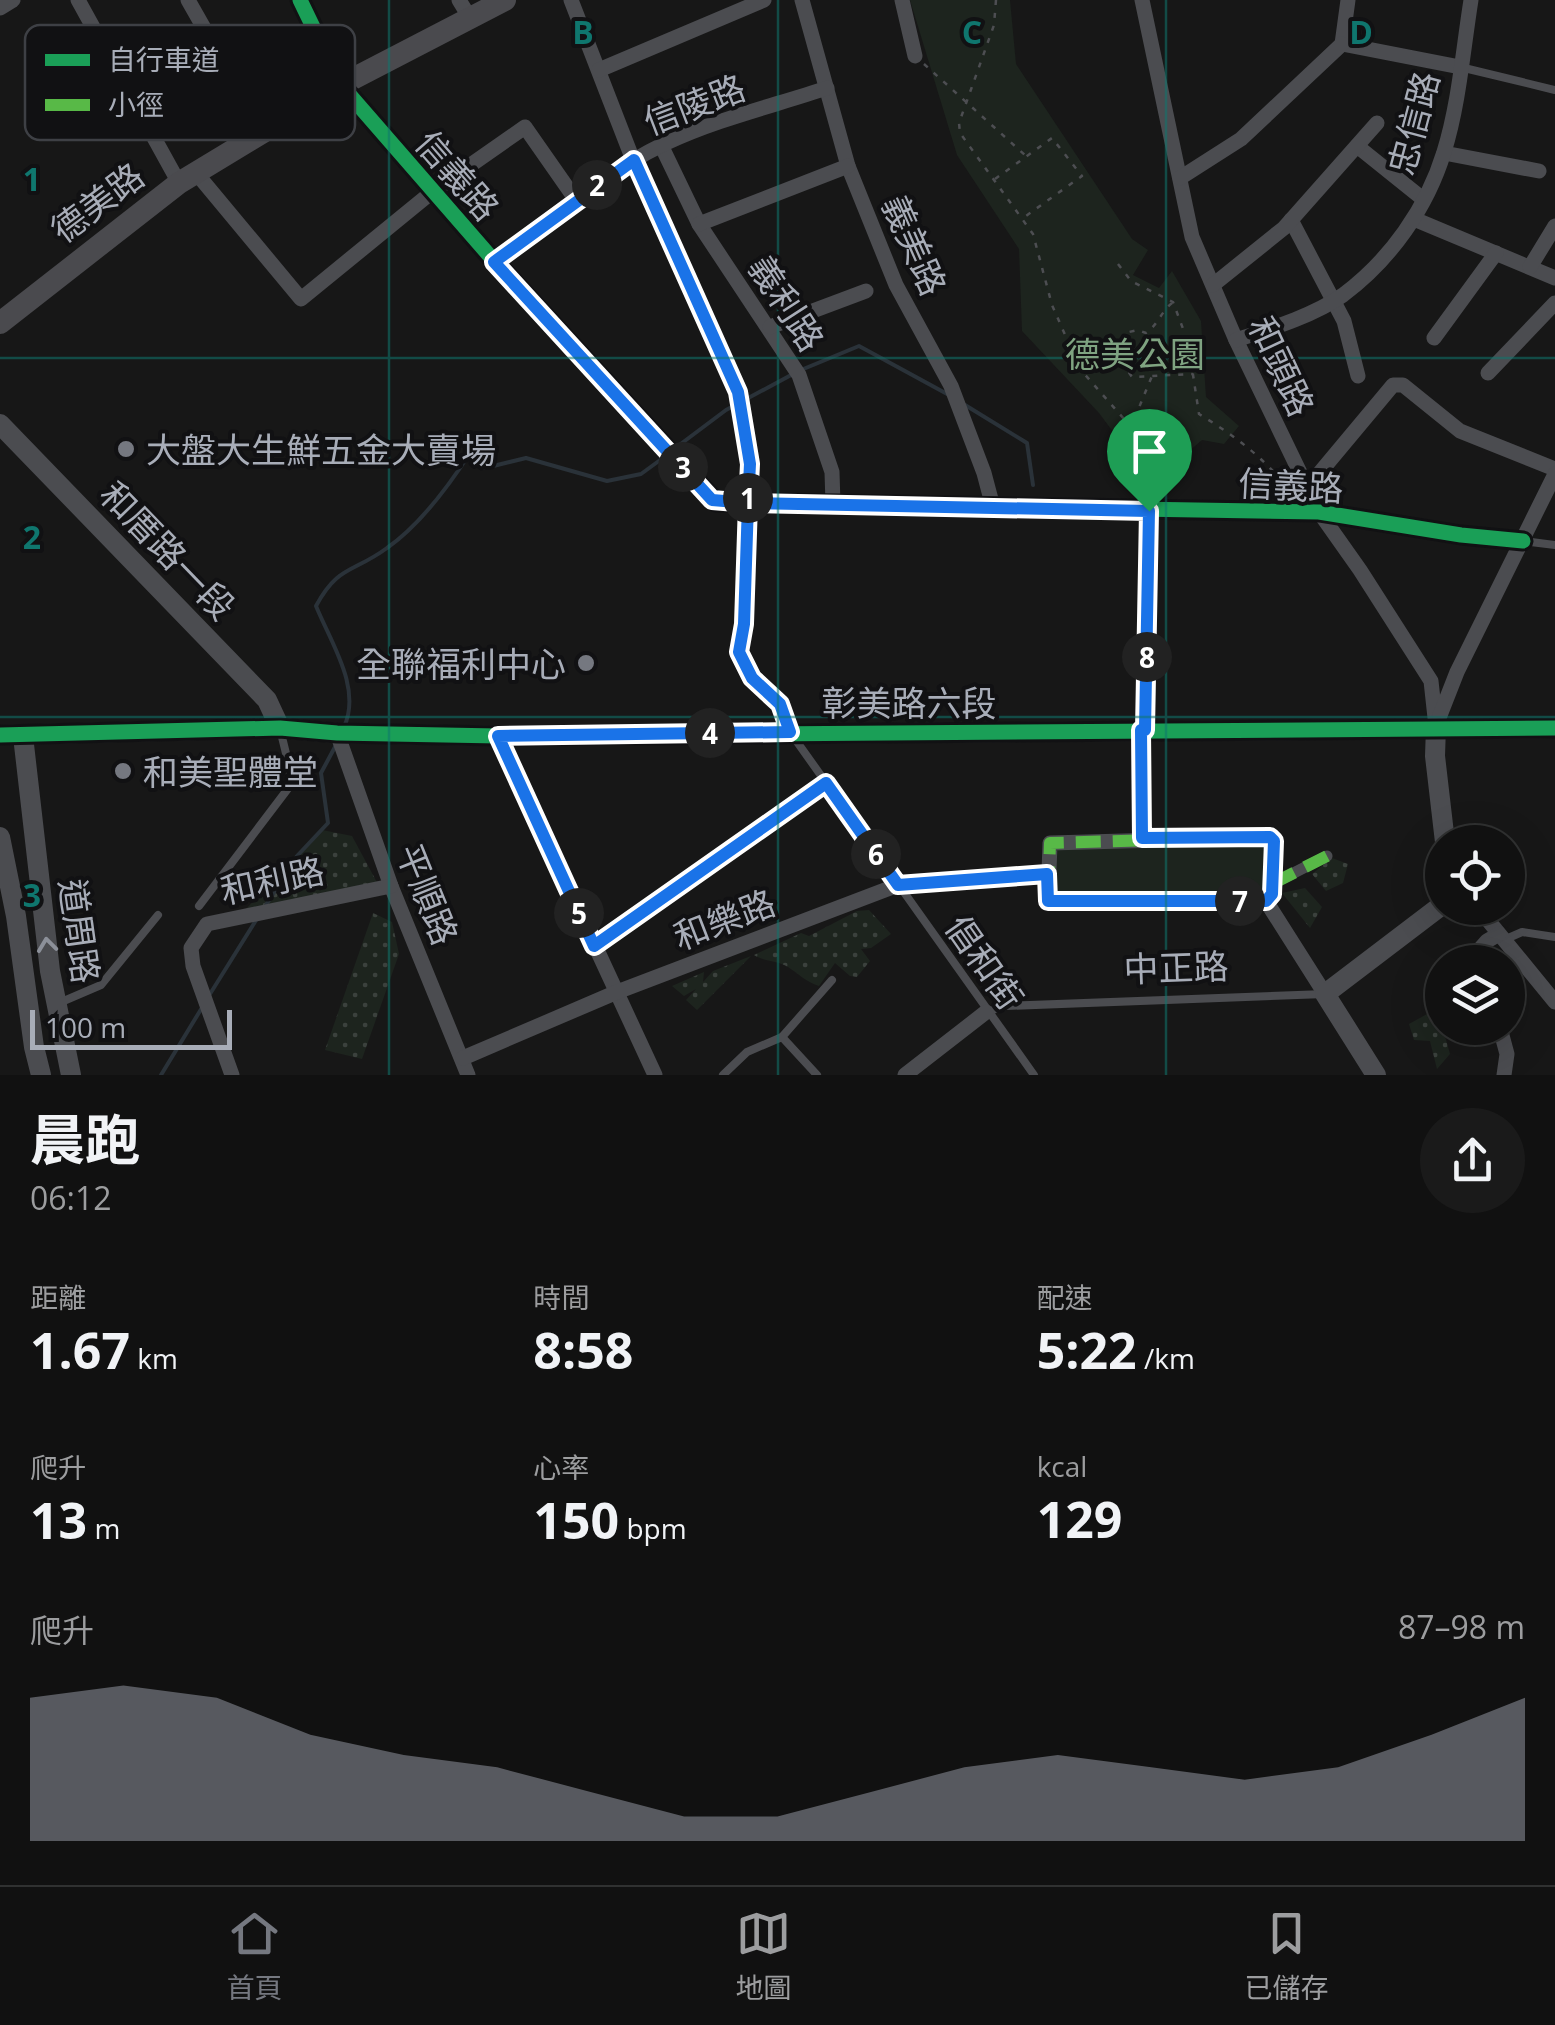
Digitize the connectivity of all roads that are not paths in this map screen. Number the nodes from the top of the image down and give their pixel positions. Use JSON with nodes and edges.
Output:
{"nodes":[{"id":1,"x":13,"y":0,"type":"edge"},
{"id":2,"x":78,"y":0,"type":"edge"},
{"id":3,"x":188,"y":0,"type":"edge"},
{"id":4,"x":300,"y":0,"type":"edge"},
{"id":5,"x":506,"y":0,"type":"edge"},
{"id":6,"x":571,"y":0,"type":"edge"},
{"id":7,"x":764,"y":0,"type":"edge"},
{"id":8,"x":802,"y":0,"type":"edge"},
{"id":9,"x":902,"y":0,"type":"edge"},
{"id":10,"x":1142,"y":0,"type":"edge"},
{"id":11,"x":1471,"y":0,"type":"edge"},
{"id":12,"x":1344,"y":1,"type":"edge"},
{"id":13,"x":0,"y":8,"type":"edge"},
{"id":14,"x":464,"y":9,"type":"edge"},
{"id":15,"x":93,"y":25,"type":"edge"},
{"id":16,"x":202,"y":25,"type":"edge"},
{"id":17,"x":312,"y":25,"type":"edge"},
{"id":18,"x":1342,"y":44,"type":"junction"},
{"id":19,"x":915,"y":56,"type":"road end"},
{"id":20,"x":1460,"y":67,"type":"junction"},
{"id":21,"x":598,"y":70,"type":"junction"},
{"id":22,"x":355,"y":76,"type":"edge"},
{"id":23,"x":827,"y":88,"type":"junction"},
{"id":24,"x":1555,"y":90,"type":"edge"},
{"id":25,"x":355,"y":101,"type":"edge"},
{"id":26,"x":1377,"y":123,"type":"dead end"},
{"id":27,"x":164,"y":140,"type":"edge"},
{"id":28,"x":250,"y":140,"type":"edge"},
{"id":29,"x":660,"y":146,"type":"junction"},
{"id":30,"x":1358,"y":146,"type":"junction"},
{"id":31,"x":1444,"y":153,"type":"junction"},
{"id":32,"x":634,"y":160,"type":"junction"},
{"id":33,"x":848,"y":166,"type":"junction"},
{"id":34,"x":1540,"y":171,"type":"dead end"},
{"id":35,"x":1180,"y":178,"type":"junction"},
{"id":36,"x":188,"y":179,"type":"junction"},
{"id":37,"x":432,"y":192,"type":"junction"},
{"id":38,"x":576,"y":200,"type":"junction"},
{"id":39,"x":1423,"y":200,"type":"junction"},
{"id":40,"x":1414,"y":219,"type":"junction"},
{"id":41,"x":1291,"y":220,"type":"junction"},
{"id":42,"x":699,"y":224,"type":"junction"},
{"id":43,"x":1555,"y":226,"type":"edge"},
{"id":44,"x":1496,"y":253,"type":"junction"},
{"id":45,"x":494,"y":262,"type":"junction"},
{"id":46,"x":1530,"y":267,"type":"junction"},
{"id":47,"x":1555,"y":278,"type":"edge"},
{"id":48,"x":1213,"y":285,"type":"junction"},
{"id":49,"x":866,"y":291,"type":"dead end"},
{"id":50,"x":1333,"y":300,"type":"junction"},
{"id":51,"x":1555,"y":303,"type":"edge"},
{"id":52,"x":0,"y":322,"type":"edge"},
{"id":53,"x":770,"y":327,"type":"junction"},
{"id":54,"x":1434,"y":338,"type":"dead end"},
{"id":55,"x":1236,"y":340,"type":"junction"},
{"id":56,"x":1488,"y":373,"type":"dead end"},
{"id":57,"x":1358,"y":376,"type":"dead end"},
{"id":58,"x":0,"y":424,"type":"edge"},
{"id":59,"x":1555,"y":472,"type":"edge"},
{"id":60,"x":1317,"y":476,"type":"dead end"},
{"id":61,"x":748,"y":503,"type":"junction"},
{"id":62,"x":834,"y":504,"type":"junction"},
{"id":63,"x":993,"y":507,"type":"junction"},
{"id":64,"x":1149,"y":511,"type":"junction"},
{"id":65,"x":1318,"y":512,"type":"junction"},
{"id":66,"x":1523,"y":541,"type":"junction"},
{"id":67,"x":1555,"y":545,"type":"edge"},
{"id":68,"x":1436,"y":727,"type":"junction"},
{"id":69,"x":280,"y":728,"type":"junction"},
{"id":70,"x":1555,"y":728,"type":"edge"},
{"id":71,"x":1143,"y":730,"type":"junction"},
{"id":72,"x":790,"y":732,"type":"junction"},
{"id":73,"x":337,"y":733,"type":"junction"},
{"id":74,"x":0,"y":734,"type":"edge"},
{"id":75,"x":23,"y":736,"type":"junction"},
{"id":76,"x":498,"y":736,"type":"junction"},
{"id":77,"x":0,"y":744,"type":"edge"},
{"id":78,"x":826,"y":783,"type":"junction"},
{"id":79,"x":1443,"y":825,"type":"edge"},
{"id":80,"x":0,"y":836,"type":"edge"},
{"id":81,"x":1142,"y":838,"type":"junction"},
{"id":82,"x":1328,"y":856,"type":"dead end"},
{"id":83,"x":1047,"y":874,"type":"junction"},
{"id":84,"x":1272,"y":884,"type":"junction"},
{"id":85,"x":898,"y":885,"type":"junction"},
{"id":86,"x":390,"y":886,"type":"junction"},
{"id":87,"x":1266,"y":901,"type":"junction"},
{"id":88,"x":199,"y":906,"type":"dead end"},
{"id":89,"x":158,"y":915,"type":"dead end"},
{"id":90,"x":8,"y":916,"type":"edge"},
{"id":91,"x":1425,"y":918,"type":"edge"},
{"id":92,"x":1493,"y":925,"type":"edge"},
{"id":93,"x":1502,"y":936,"type":"junction"},
{"id":94,"x":1555,"y":937,"type":"edge"},
{"id":95,"x":1483,"y":945,"type":"edge"},
{"id":96,"x":594,"y":946,"type":"junction"},
{"id":97,"x":832,"y":980,"type":"dead end"},
{"id":98,"x":617,"y":992,"type":"junction"},
{"id":99,"x":1324,"y":994,"type":"junction"},
{"id":100,"x":1555,"y":1002,"type":"edge"},
{"id":101,"x":57,"y":1004,"type":"junction"},
{"id":102,"x":986,"y":1012,"type":"junction"},
{"id":103,"x":782,"y":1036,"type":"junction"},
{"id":104,"x":1505,"y":1045,"type":"edge"},
{"id":105,"x":463,"y":1058,"type":"junction"},
{"id":106,"x":42,"y":1075,"type":"edge"},
{"id":107,"x":71,"y":1075,"type":"edge"},
{"id":108,"x":232,"y":1075,"type":"edge"},
{"id":109,"x":468,"y":1075,"type":"edge"},
{"id":110,"x":655,"y":1075,"type":"edge"},
{"id":111,"x":723,"y":1075,"type":"edge"},
{"id":112,"x":816,"y":1075,"type":"edge"},
{"id":113,"x":905,"y":1075,"type":"edge"},
{"id":114,"x":1034,"y":1075,"type":"edge"},
{"id":115,"x":1376,"y":1075,"type":"edge"},
{"id":116,"x":1504,"y":1075,"type":"edge"}],
"edges":[{"from":1,"to":13,"type":"street"},
{"from":2,"to":15,"type":"street"},
{"from":3,"to":16,"type":"street"},
{"from":4,"to":17,"type":"street","name":"信義路"},
{"from":5,"to":14,"type":"main road","name":"德美路"},
{"from":6,"to":21,"type":"street"},
{"from":7,"to":21,"type":"street"},
{"from":8,"to":23,"type":"street","name":"義美路"},
{"from":9,"to":19,"type":"street"},
{"from":10,"to":35,"type":"street","name":"和頭路"},
{"from":11,"to":20,"type":"street","name":"忠信路"},
{"from":12,"to":18,"type":"street"},
{"from":14,"to":22,"type":"main road","name":"德美路"},
{"from":18,"to":20,"type":"street"},
{"from":18,"to":35,"type":"street"},
{"from":20,"to":24,"type":"lane"},
{"from":20,"to":31,"type":"street","name":"忠信路"},
{"from":21,"to":32,"type":"street"},
{"from":23,"to":29,"type":"street","name":"信陵路"},
{"from":23,"to":33,"type":"street","name":"義美路"},
{"from":25,"to":37,"type":"street","name":"信義路"},
{"from":26,"to":30,"type":"street"},
{"from":27,"to":36,"type":"street"},
{"from":28,"to":36,"type":"main road","name":"德美路"},
{"from":29,"to":32,"type":"street","name":"信陵路"},
{"from":29,"to":42,"type":"street","name":"義利路"},
{"from":30,"to":39,"type":"street"},
{"from":30,"to":41,"type":"street"},
{"from":31,"to":34,"type":"street"},
{"from":31,"to":39,"type":"street","name":"忠信路"},
{"from":32,"to":38,"type":"street","name":"信陵路"},
{"from":32,"to":61,"type":"lane","name":"倡和街"},
{"from":33,"to":42,"type":"street"},
{"from":33,"to":63,"type":"street","name":"義美路"},
{"from":35,"to":48,"type":"street","name":"和頭路"},
{"from":36,"to":37,"type":"street"},
{"from":36,"to":52,"type":"main road","name":"德美路"},
{"from":37,"to":38,"type":"street"},
{"from":37,"to":45,"type":"street","name":"信義路"},
{"from":38,"to":45,"type":"street","name":"信陵路"},
{"from":39,"to":40,"type":"street","name":"忠信路"},
{"from":40,"to":44,"type":"street"},
{"from":40,"to":50,"type":"street","name":"忠信路"},
{"from":41,"to":48,"type":"street"},
{"from":41,"to":50,"type":"street"},
{"from":42,"to":53,"type":"street","name":"義利路"},
{"from":43,"to":46,"type":"street"},
{"from":44,"to":46,"type":"street"},
{"from":44,"to":54,"type":"street"},
{"from":45,"to":61,"type":"street","name":"信義路"},
{"from":46,"to":47,"type":"street"},
{"from":48,"to":55,"type":"street","name":"和頭路"},
{"from":49,"to":53,"type":"street"},
{"from":50,"to":55,"type":"street","name":"忠信路"},
{"from":50,"to":57,"type":"street"},
{"from":51,"to":56,"type":"street"},
{"from":53,"to":62,"type":"street","name":"義利路"},
{"from":55,"to":65,"type":"street","name":"和頭路"},
{"from":58,"to":69,"type":"street","name":"和厝路一段"},
{"from":59,"to":60,"type":"street"},
{"from":59,"to":66,"type":"street"},
{"from":61,"to":62,"type":"street","name":"信義路"},
{"from":61,"to":72,"type":"lane","name":"倡和街"},
{"from":62,"to":63,"type":"street","name":"信義路"},
{"from":63,"to":64,"type":"street","name":"信義路"},
{"from":64,"to":65,"type":"street","name":"信義路"},
{"from":64,"to":71,"type":"street"},
{"from":65,"to":66,"type":"street","name":"信義路"},
{"from":65,"to":68,"type":"street","name":"和頭路"},
{"from":66,"to":67,"type":"lane"},
{"from":66,"to":68,"type":"street"},
{"from":68,"to":70,"type":"street","name":"彰美路六段"},
{"from":68,"to":71,"type":"street","name":"彰美路六段"},
{"from":68,"to":79,"type":"street"},
{"from":69,"to":73,"type":"street","name":"彰美路六段"},
{"from":69,"to":75,"type":"street","name":"彰美路六段"},
{"from":69,"to":88,"type":"lane"},
{"from":71,"to":72,"type":"street","name":"彰美路六段"},
{"from":71,"to":81,"type":"street"},
{"from":72,"to":76,"type":"street","name":"彰美路六段"},
{"from":72,"to":78,"type":"lane","name":"倡和街"},
{"from":73,"to":76,"type":"street","name":"彰美路六段"},
{"from":73,"to":86,"type":"street","name":"平順路"},
{"from":74,"to":75,"type":"street","name":"彰美路六段"},
{"from":75,"to":77,"type":"street","name":"彰美路六段"},
{"from":101,"to":75,"type":"street","name":"道周路","one_way":true},
{"from":76,"to":96,"type":"street"},
{"from":78,"to":85,"type":"lane","name":"倡和街"},
{"from":78,"to":96,"type":"street"},
{"from":80,"to":90,"type":"street","name":"道周路"},
{"from":81,"to":83,"type":"street"},
{"from":81,"to":84,"type":"street"},
{"from":82,"to":84,"type":"street"},
{"from":83,"to":85,"type":"street","name":"和樂路"},
{"from":83,"to":87,"type":"street"},
{"from":84,"to":87,"type":"street"},
{"from":85,"to":98,"type":"street","name":"和樂路"},
{"from":85,"to":102,"type":"lane","name":"倡和街"},
{"from":86,"to":105,"type":"street","name":"平順路"},
{"from":86,"to":108,"type":"street","name":"和利路"},
{"from":87,"to":99,"type":"street"},
{"from":89,"to":101,"type":"lane"},
{"from":90,"to":106,"type":"street","name":"道周路"},
{"from":91,"to":99,"type":"street"},
{"from":92,"to":93,"type":"street"},
{"from":93,"to":94,"type":"lane"},
{"from":93,"to":95,"type":"street"},
{"from":93,"to":100,"type":"street"},
{"from":96,"to":98,"type":"street"},
{"from":97,"to":103,"type":"lane"},
{"from":98,"to":105,"type":"street","name":"和樂路"},
{"from":98,"to":110,"type":"street"},
{"from":99,"to":102,"type":"lane","name":"中正路"},
{"from":99,"to":115,"type":"street"},
{"from":101,"to":107,"type":"street","name":"道周路"},
{"from":102,"to":113,"type":"street","name":"中正路"},
{"from":102,"to":114,"type":"lane","name":"倡和街"},
{"from":103,"to":111,"type":"lane"},
{"from":103,"to":112,"type":"lane"},
{"from":104,"to":116,"type":"street"},
{"from":105,"to":109,"type":"street","name":"平順路"}]}
